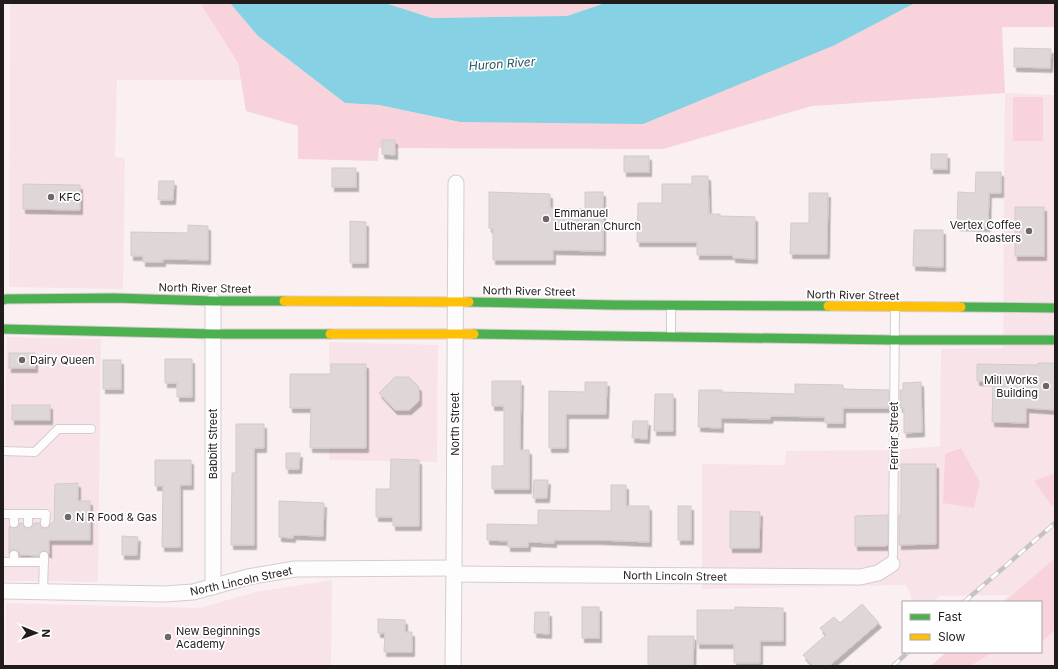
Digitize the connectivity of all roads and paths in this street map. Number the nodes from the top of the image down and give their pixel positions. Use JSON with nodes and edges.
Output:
{"nodes":[{"id":1,"x":456,"y":183,"type":"dead end"},
{"id":2,"x":3,"y":300,"type":"edge"},
{"id":3,"x":213,"y":301,"type":"junction"},
{"id":4,"x":456,"y":302,"type":"junction"},
{"id":5,"x":671,"y":305,"type":"junction"},
{"id":6,"x":895,"y":308,"type":"junction"},
{"id":7,"x":1055,"y":308,"type":"edge"},
{"id":8,"x":3,"y":329,"type":"edge"},
{"id":9,"x":213,"y":334,"type":"junction"},
{"id":10,"x":455,"y":334,"type":"junction"},
{"id":11,"x":671,"y":337,"type":"junction"},
{"id":12,"x":894,"y":340,"type":"junction"},
{"id":13,"x":1055,"y":340,"type":"edge"},
{"id":14,"x":91,"y":429,"type":"dead end"},
{"id":15,"x":3,"y":452,"type":"edge"},
{"id":16,"x":3,"y":514,"type":"edge"},
{"id":17,"x":14,"y":514,"type":"junction"},
{"id":18,"x":28,"y":514,"type":"junction"},
{"id":19,"x":14,"y":523,"type":"dead end"},
{"id":20,"x":28,"y":523,"type":"dead end"},
{"id":21,"x":45,"y":523,"type":"dead end"},
{"id":22,"x":3,"y":562,"type":"edge"},
{"id":23,"x":892,"y":564,"type":"joint"},
{"id":24,"x":454,"y":571,"type":"junction"},
{"id":25,"x":213,"y":587,"type":"junction"},
{"id":26,"x":3,"y":591,"type":"edge"},
{"id":27,"x":43,"y":592,"type":"junction"},
{"id":28,"x":453,"y":666,"type":"edge"}],
"edges":[{"from":1,"to":4,"type":"street","name":"North Street"},
{"from":2,"to":3,"type":"street","name":"North River Street"},
{"from":3,"to":4,"type":"street","name":"North River Street"},
{"from":3,"to":9,"type":"street","name":"Babbitt Street"},
{"from":4,"to":5,"type":"street","name":"North River Street"},
{"from":4,"to":10,"type":"street","name":"North Street"},
{"from":5,"to":6,"type":"street","name":"North River Street"},
{"from":5,"to":11,"type":"lane"},
{"from":6,"to":7,"type":"street","name":"North River Street"},
{"from":6,"to":12,"type":"lane","name":"Ferrier Street"},
{"from":8,"to":9,"type":"street"},
{"from":9,"to":10,"type":"street"},
{"from":9,"to":25,"type":"street","name":"Babbitt Street"},
{"from":10,"to":11,"type":"street"},
{"from":10,"to":24,"type":"street","name":"North Street"},
{"from":11,"to":12,"type":"street"},
{"from":12,"to":13,"type":"street"},
{"from":12,"to":23,"type":"lane","name":"Ferrier Street"},
{"from":14,"to":15,"type":"lane"},
{"from":16,"to":17,"type":"lane"},
{"from":17,"to":18,"type":"lane"},
{"from":17,"to":19,"type":"lane"},
{"from":18,"to":20,"type":"lane"},
{"from":18,"to":21,"type":"lane"},
{"from":22,"to":27,"type":"lane"},
{"from":23,"to":24,"type":"street","name":"North Lincoln Street"},
{"from":24,"to":25,"type":"street","name":"North Lincoln Street"},
{"from":24,"to":28,"type":"street","name":"North Street"},
{"from":25,"to":27,"type":"street","name":"North Lincoln Street"},
{"from":26,"to":27,"type":"street","name":"North Lincoln Street"}]}
